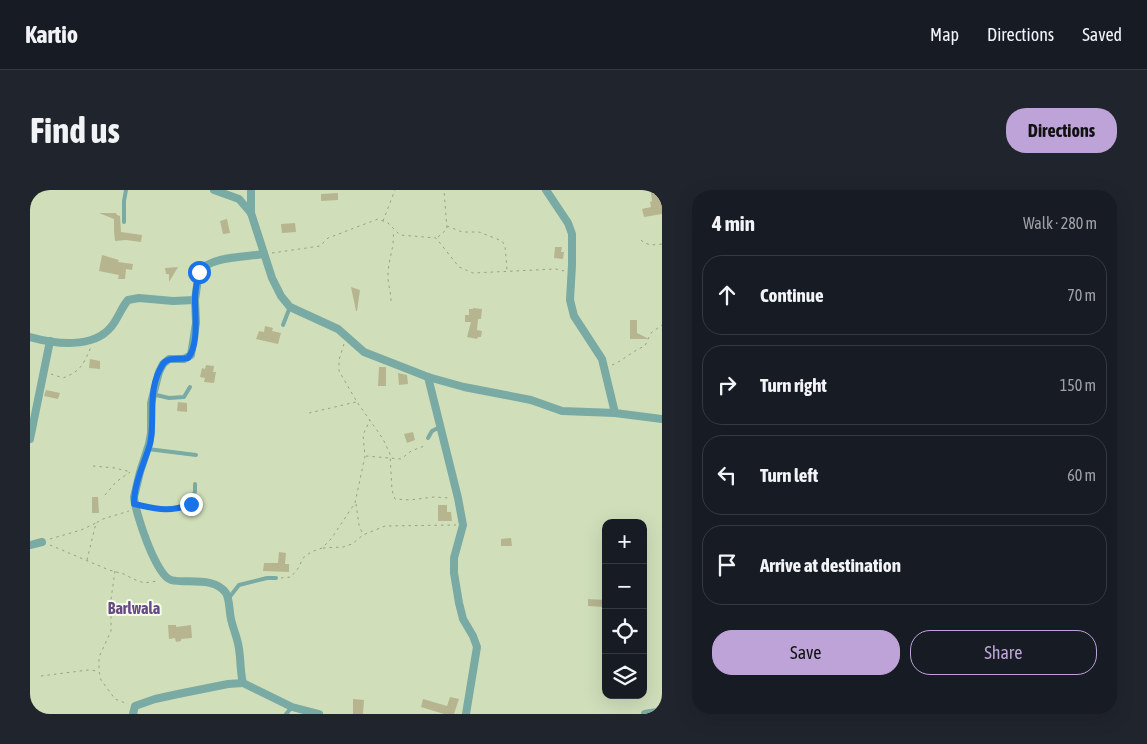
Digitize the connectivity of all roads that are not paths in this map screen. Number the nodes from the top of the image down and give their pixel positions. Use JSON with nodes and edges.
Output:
{"nodes":[{"id":1,"x":126,"y":190,"type":"edge"},
{"id":2,"x":214,"y":190,"type":"edge"},
{"id":3,"x":251,"y":190,"type":"edge"},
{"id":4,"x":546,"y":190,"type":"edge"},
{"id":5,"x":251,"y":213,"type":"junction"},
{"id":6,"x":124,"y":222,"type":"dead end"},
{"id":7,"x":264,"y":254,"type":"junction"},
{"id":8,"x":195,"y":300,"type":"junction"},
{"id":9,"x":290,"y":307,"type":"junction"},
{"id":10,"x":283,"y":325,"type":"dead end"},
{"id":11,"x":30,"y":337,"type":"edge"},
{"id":12,"x":50,"y":341,"type":"junction"},
{"id":13,"x":428,"y":377,"type":"junction"},
{"id":14,"x":190,"y":387,"type":"dead end"},
{"id":15,"x":152,"y":394,"type":"junction"},
{"id":16,"x":615,"y":413,"type":"junction"},
{"id":17,"x":662,"y":419,"type":"edge"},
{"id":18,"x":440,"y":427,"type":"junction"},
{"id":19,"x":428,"y":438,"type":"road end"},
{"id":20,"x":30,"y":439,"type":"edge"},
{"id":21,"x":148,"y":449,"type":"junction"},
{"id":22,"x":196,"y":456,"type":"dead end"},
{"id":23,"x":195,"y":484,"type":"dead end"},
{"id":24,"x":135,"y":506,"type":"junction"},
{"id":25,"x":42,"y":542,"type":"road end"},
{"id":26,"x":30,"y":543,"type":"edge"},
{"id":27,"x":276,"y":578,"type":"road end"},
{"id":28,"x":228,"y":599,"type":"junction"},
{"id":29,"x":243,"y":684,"type":"junction"},
{"id":30,"x":292,"y":706,"type":"junction"},
{"id":31,"x":134,"y":710,"type":"edge"},
{"id":32,"x":662,"y":711,"type":"edge"},
{"id":33,"x":286,"y":714,"type":"edge"},
{"id":34,"x":319,"y":714,"type":"edge"},
{"id":35,"x":466,"y":714,"type":"edge"},
{"id":36,"x":645,"y":714,"type":"edge"}],
"edges":[{"from":1,"to":6,"type":"lane"},
{"from":2,"to":5,"type":"street"},
{"from":3,"to":5,"type":"street"},
{"from":4,"to":16,"type":"street"},
{"from":5,"to":7,"type":"street"},
{"from":7,"to":8,"type":"street"},
{"from":7,"to":9,"type":"street"},
{"from":8,"to":12,"type":"street"},
{"from":8,"to":15,"type":"street"},
{"from":9,"to":10,"type":"lane"},
{"from":9,"to":13,"type":"street"},
{"from":11,"to":12,"type":"street"},
{"from":12,"to":20,"type":"street"},
{"from":13,"to":16,"type":"street"},
{"from":13,"to":18,"type":"street"},
{"from":14,"to":15,"type":"lane"},
{"from":15,"to":21,"type":"street"},
{"from":16,"to":17,"type":"street"},
{"from":18,"to":19,"type":"lane"},
{"from":18,"to":35,"type":"street"},
{"from":21,"to":22,"type":"lane"},
{"from":21,"to":24,"type":"street"},
{"from":23,"to":24,"type":"lane"},
{"from":24,"to":28,"type":"street"},
{"from":25,"to":26,"type":"street"},
{"from":27,"to":28,"type":"lane"},
{"from":28,"to":29,"type":"street"},
{"from":29,"to":30,"type":"street"},
{"from":29,"to":31,"type":"street"},
{"from":30,"to":33,"type":"lane"},
{"from":30,"to":34,"type":"street"},
{"from":32,"to":36,"type":"street"}]}
